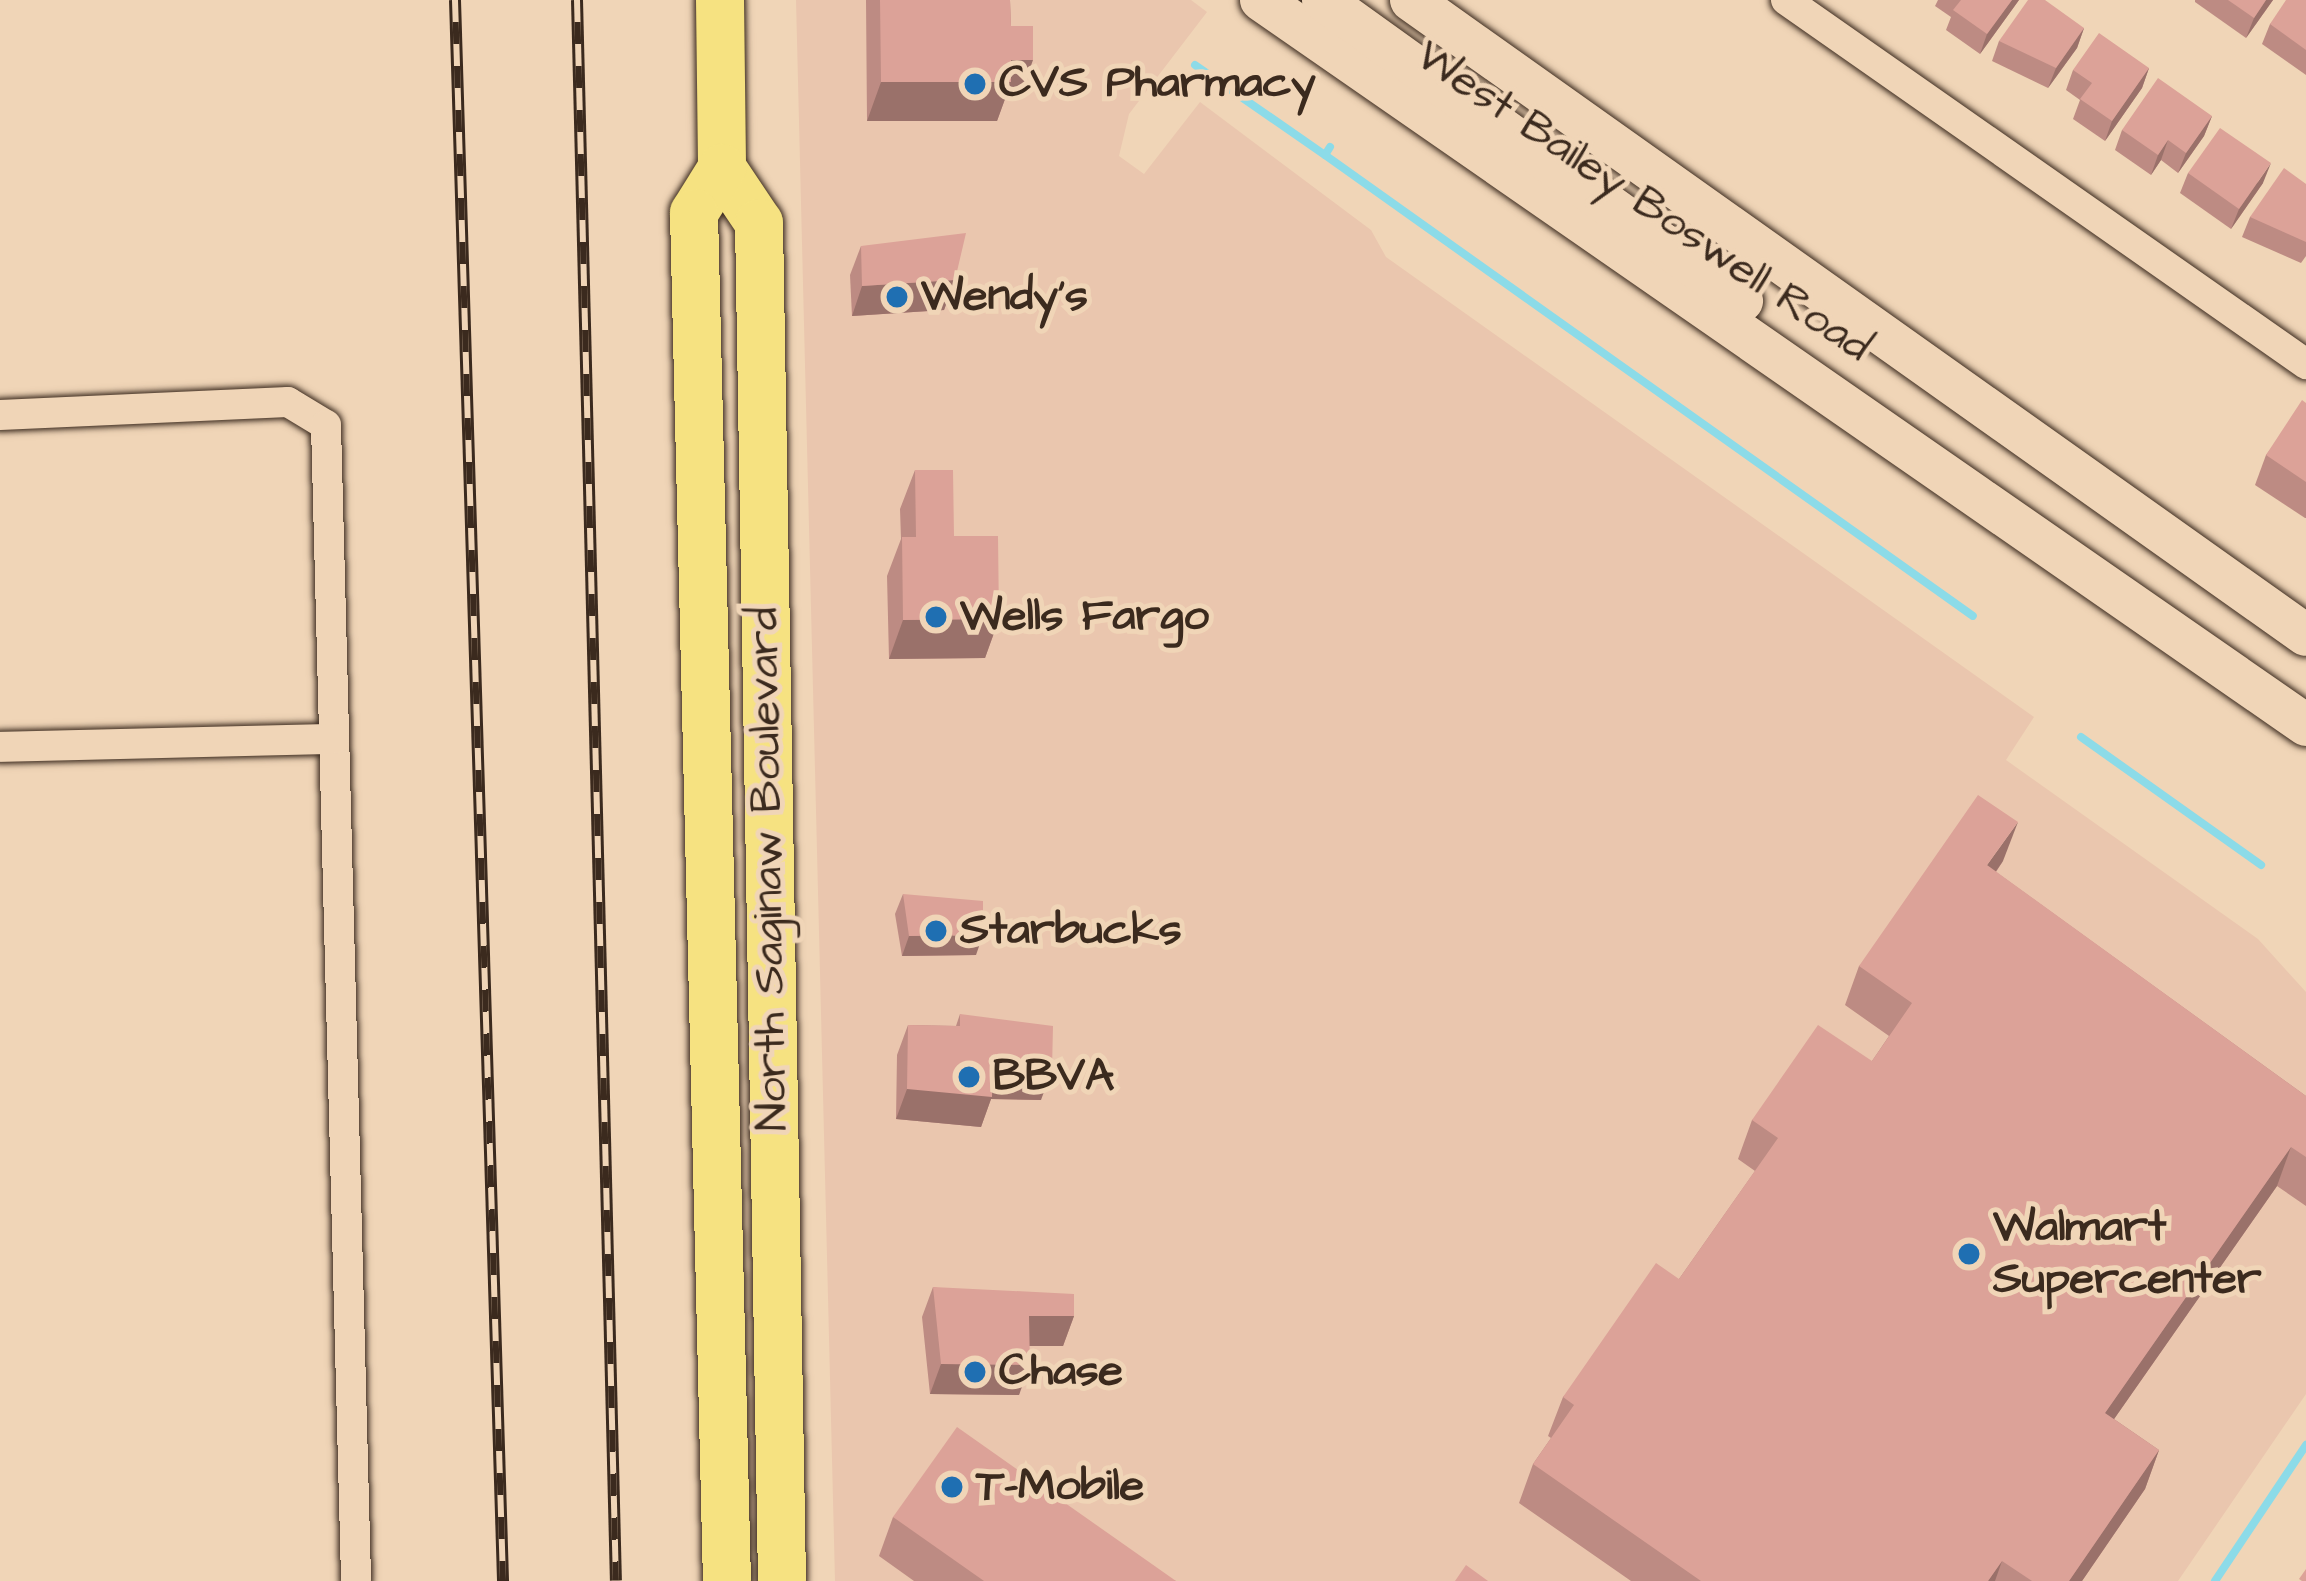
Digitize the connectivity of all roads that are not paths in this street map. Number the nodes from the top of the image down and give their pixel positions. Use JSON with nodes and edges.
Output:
{"nodes":[{"id":1,"x":720,"y":0,"type":"edge"},
{"id":2,"x":1261,"y":0,"type":"edge"},
{"id":3,"x":1323,"y":0,"type":"edge"},
{"id":4,"x":1369,"y":0,"type":"edge"},
{"id":5,"x":1412,"y":0,"type":"edge"},
{"id":6,"x":1786,"y":0,"type":"edge"},
{"id":7,"x":722,"y":168,"type":"junction"},
{"id":8,"x":2306,"y":364,"type":"edge"},
{"id":9,"x":1951,"y":384,"type":"junction"},
{"id":10,"x":0,"y":415,"type":"edge"},
{"id":11,"x":1910,"y":446,"type":"junction"},
{"id":12,"x":2306,"y":634,"type":"edge"},
{"id":13,"x":2306,"y":725,"type":"edge"},
{"id":14,"x":334,"y":740,"type":"junction"},
{"id":15,"x":0,"y":747,"type":"edge"},
{"id":16,"x":356,"y":1581,"type":"edge"},
{"id":17,"x":727,"y":1581,"type":"edge"},
{"id":18,"x":782,"y":1581,"type":"edge"}],
"edges":[{"from":1,"to":7,"type":"main road","name":"North Saginaw Boulevard"},
{"from":2,"to":11,"type":"main road","name":"West Bailey Boswell Road"},
{"from":3,"to":11,"type":"main road","name":"West Bailey Boswell Road"},
{"from":4,"to":9,"type":"main road","name":"West Bailey Boswell Road"},
{"from":5,"to":9,"type":"main road","name":"West Bailey Boswell Road"},
{"from":6,"to":8,"type":"street"},
{"from":7,"to":17,"type":"main road","name":"North Saginaw Boulevard"},
{"from":7,"to":18,"type":"main road","name":"North Saginaw Boulevard"},
{"from":9,"to":12,"type":"main road","name":"West Bailey Boswell Road"},
{"from":10,"to":14,"type":"street"},
{"from":11,"to":13,"type":"main road","name":"West Bailey Boswell Road"},
{"from":14,"to":15,"type":"street"},
{"from":14,"to":16,"type":"street"}]}
